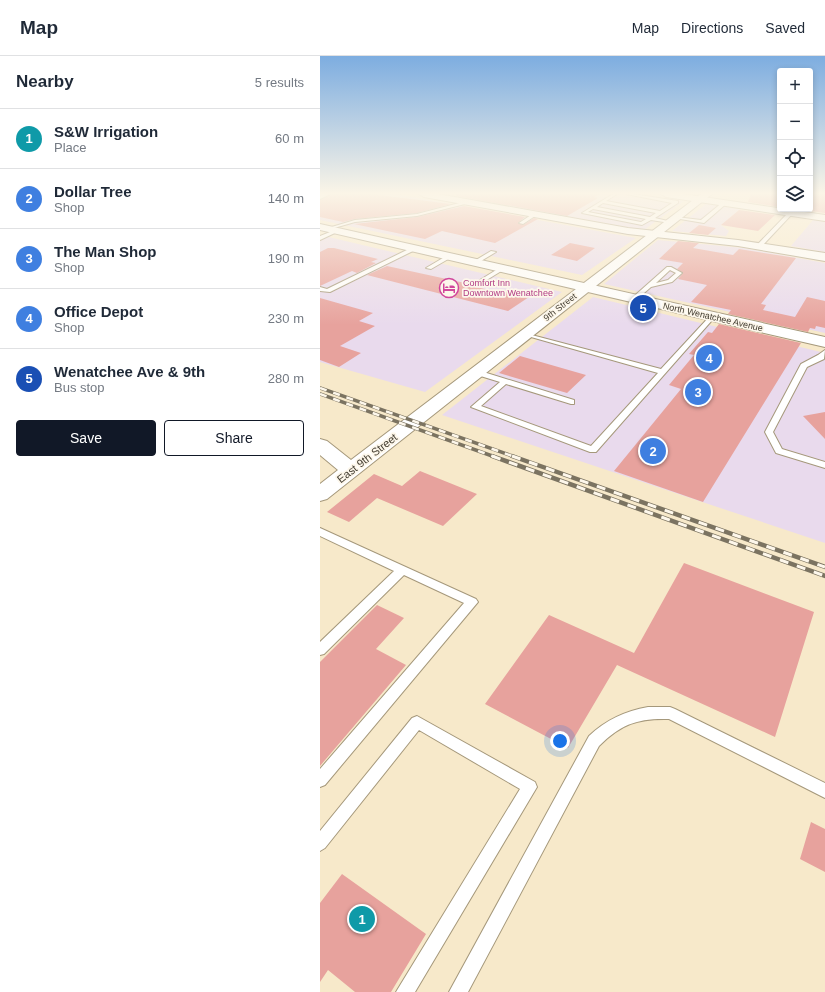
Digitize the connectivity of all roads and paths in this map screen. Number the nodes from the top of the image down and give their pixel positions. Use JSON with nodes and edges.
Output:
{"nodes":[{"id":1,"x":355,"y":238,"type":"edge"},
{"id":2,"x":651,"y":238,"type":"edge"},
{"id":3,"x":680,"y":238,"type":"edge"},
{"id":4,"x":767,"y":238,"type":"edge"},
{"id":5,"x":759,"y":246,"type":"junction"},
{"id":6,"x":414,"y":249,"type":"junction"},
{"id":7,"x":493,"y":252,"type":"dead end"},
{"id":8,"x":448,"y":257,"type":"junction"},
{"id":9,"x":825,"y":257,"type":"edge"},
{"id":10,"x":474,"y":263,"type":"junction"},
{"id":11,"x":429,"y":268,"type":"dead end"},
{"id":12,"x":501,"y":269,"type":"junction"},
{"id":13,"x":483,"y":280,"type":"dead end"},
{"id":14,"x":650,"y":285,"type":"junction"},
{"id":15,"x":586,"y":288,"type":"junction"},
{"id":16,"x":320,"y":289,"type":"edge"},
{"id":17,"x":634,"y":299,"type":"junction"},
{"id":18,"x":712,"y":317,"type":"junction"},
{"id":19,"x":526,"y":334,"type":"junction"},
{"id":20,"x":825,"y":342,"type":"edge"},
{"id":21,"x":825,"y":352,"type":"edge"},
{"id":22,"x":477,"y":372,"type":"junction"},
{"id":23,"x":662,"y":372,"type":"junction"},
{"id":24,"x":505,"y":381,"type":"junction"},
{"id":25,"x":571,"y":402,"type":"dead end"},
{"id":26,"x":414,"y":421,"type":"joint"},
{"id":27,"x":320,"y":445,"type":"edge"},
{"id":28,"x":825,"y":465,"type":"edge"},
{"id":29,"x":350,"y":470,"type":"junction"},
{"id":30,"x":320,"y":494,"type":"edge"},
{"id":31,"x":320,"y":532,"type":"edge"},
{"id":32,"x":402,"y":570,"type":"junction"},
{"id":33,"x":320,"y":650,"type":"edge"},
{"id":34,"x":320,"y":780,"type":"edge"},
{"id":35,"x":825,"y":791,"type":"edge"},
{"id":36,"x":320,"y":843,"type":"edge"},
{"id":37,"x":405,"y":992,"type":"edge"},
{"id":38,"x":458,"y":992,"type":"edge"}],
"edges":[{"from":1,"to":6,"type":"main road","name":"North Wenatchee Avenue"},
{"from":2,"to":15,"type":"main road","name":"9th Street"},
{"from":3,"to":5,"type":"main road"},
{"from":4,"to":5,"type":"lane"},
{"from":5,"to":9,"type":"main road"},
{"from":6,"to":8,"type":"main road","name":"North Wenatchee Avenue"},
{"from":6,"to":16,"type":"lane"},
{"from":7,"to":10,"type":"lane"},
{"from":8,"to":10,"type":"main road","name":"North Wenatchee Avenue"},
{"from":8,"to":11,"type":"lane"},
{"from":10,"to":12,"type":"main road","name":"North Wenatchee Avenue"},
{"from":12,"to":13,"type":"lane"},
{"from":12,"to":15,"type":"main road","name":"North Wenatchee Avenue"},
{"from":14,"to":14,"type":"lane"},
{"from":14,"to":17,"type":"lane"},
{"from":15,"to":17,"type":"main road","name":"North Wenatchee Avenue"},
{"from":15,"to":19,"type":"main road","name":"9th Street"},
{"from":17,"to":18,"type":"main road","name":"North Wenatchee Avenue"},
{"from":18,"to":20,"type":"main road","name":"North Wenatchee Avenue"},
{"from":18,"to":23,"type":"lane"},
{"from":19,"to":22,"type":"main road","name":"9th Street"},
{"from":19,"to":23,"type":"lane"},
{"from":21,"to":28,"type":"lane"},
{"from":22,"to":24,"type":"lane"},
{"from":22,"to":26,"type":"main road","name":"9th Street"},
{"from":23,"to":24,"type":"lane"},
{"from":24,"to":25,"type":"lane"},
{"from":26,"to":29,"type":"main road","name":"East 9th Street"},
{"from":27,"to":29,"type":"main road"},
{"from":29,"to":30,"type":"main road","name":"East 9th Street"},
{"from":31,"to":32,"type":"lane"},
{"from":32,"to":33,"type":"lane"},
{"from":32,"to":34,"type":"lane"},
{"from":35,"to":38,"type":"lane"},
{"from":36,"to":37,"type":"lane"}]}
